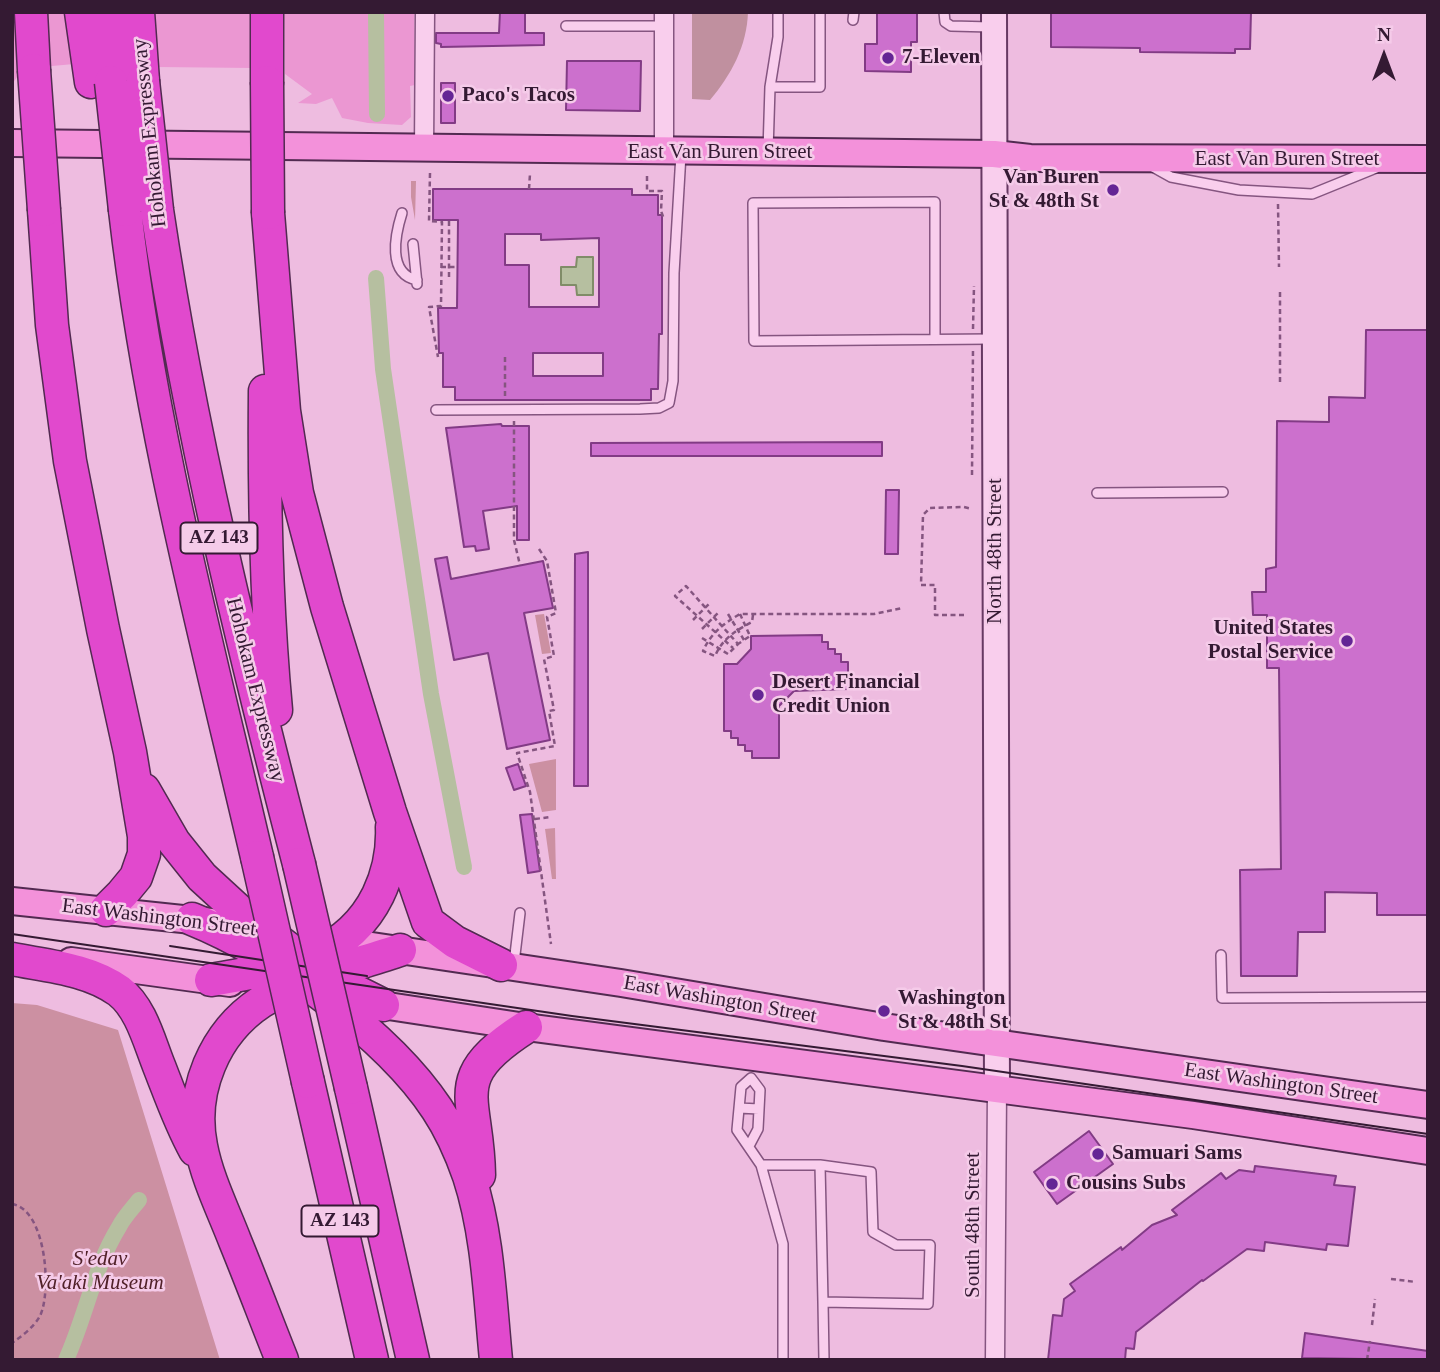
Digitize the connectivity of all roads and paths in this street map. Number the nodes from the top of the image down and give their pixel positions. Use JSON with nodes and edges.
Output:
{"nodes":[{"id":1,"x":31,"y":12,"type":"edge"},
{"id":2,"x":81,"y":12,"type":"edge"},
{"id":3,"x":106,"y":12,"type":"edge"},
{"id":4,"x":138,"y":12,"type":"edge"},
{"id":5,"x":267,"y":12,"type":"edge"},
{"id":6,"x":425,"y":12,"type":"edge"},
{"id":7,"x":778,"y":12,"type":"edge"},
{"id":8,"x":820,"y":12,"type":"edge"},
{"id":9,"x":944,"y":12,"type":"edge"},
{"id":10,"x":664,"y":19,"type":"edge"},
{"id":11,"x":995,"y":20,"type":"edge"},
{"id":12,"x":566,"y":26,"type":"dead end"},
{"id":13,"x":101,"y":82,"type":"junction"},
{"id":14,"x":770,"y":87,"type":"junction"},
{"id":15,"x":12,"y":144,"type":"edge"},
{"id":16,"x":672,"y":152,"type":"junction"},
{"id":17,"x":768,"y":152,"type":"junction"},
{"id":18,"x":994,"y":154,"type":"junction"},
{"id":19,"x":1136,"y":158,"type":"junction"},
{"id":20,"x":1398,"y":159,"type":"junction"},
{"id":21,"x":1428,"y":159,"type":"edge"},
{"id":22,"x":427,"y":161,"type":"junction"},
{"id":23,"x":530,"y":174,"type":"dead end"},
{"id":24,"x":647,"y":176,"type":"dead end"},
{"id":25,"x":530,"y":189,"type":"dead end"},
{"id":26,"x":1278,"y":201,"type":"dead end"},
{"id":27,"x":268,"y":213,"type":"junction"},
{"id":28,"x":402,"y":213,"type":"dead end"},
{"id":29,"x":449,"y":220,"type":"dead end"},
{"id":30,"x":664,"y":227,"type":"dead end"},
{"id":31,"x":413,"y":244,"type":"dead end"},
{"id":32,"x":442,"y":267,"type":"junction"},
{"id":33,"x":449,"y":267,"type":"junction"},
{"id":34,"x":458,"y":267,"type":"dead end"},
{"id":35,"x":1279,"y":267,"type":"dead end"},
{"id":36,"x":449,"y":277,"type":"dead end"},
{"id":37,"x":1280,"y":289,"type":"dead end"},
{"id":38,"x":935,"y":339,"type":"junction"},
{"id":39,"x":994,"y":339,"type":"junction"},
{"id":40,"x":438,"y":357,"type":"dead end"},
{"id":41,"x":505,"y":357,"type":"dead end"},
{"id":42,"x":1280,"y":382,"type":"dead end"},
{"id":43,"x":436,"y":410,"type":"dead end"},
{"id":44,"x":505,"y":410,"type":"junction"},
{"id":45,"x":1097,"y":492,"type":"dead end"},
{"id":46,"x":1223,"y":492,"type":"dead end"},
{"id":47,"x":972,"y":509,"type":"dead end"},
{"id":48,"x":539,"y":549,"type":"dead end"},
{"id":49,"x":520,"y":565,"type":"dead end"},
{"id":50,"x":921,"y":585,"type":"junction"},
{"id":51,"x":921,"y":591,"type":"dead end"},
{"id":52,"x":710,"y":603,"type":"dead end"},
{"id":53,"x":706,"y":607,"type":"junction"},
{"id":54,"x":903,"y":608,"type":"dead end"},
{"id":55,"x":718,"y":612,"type":"dead end"},
{"id":56,"x":728,"y":614,"type":"dead end"},
{"id":57,"x":740,"y":614,"type":"junction"},
{"id":58,"x":753,"y":615,"type":"dead end"},
{"id":59,"x":964,"y":615,"type":"dead end"},
{"id":60,"x":714,"y":616,"type":"junction"},
{"id":61,"x":694,"y":618,"type":"junction"},
{"id":62,"x":731,"y":619,"type":"junction"},
{"id":63,"x":705,"y":625,"type":"junction"},
{"id":64,"x":722,"y":625,"type":"junction"},
{"id":65,"x":745,"y":625,"type":"junction"},
{"id":66,"x":702,"y":629,"type":"dead end"},
{"id":67,"x":737,"y":629,"type":"junction"},
{"id":68,"x":715,"y":633,"type":"junction"},
{"id":69,"x":730,"y":635,"type":"junction"},
{"id":70,"x":702,"y":638,"type":"dead end"},
{"id":71,"x":744,"y":640,"type":"junction"},
{"id":72,"x":708,"y":641,"type":"junction"},
{"id":73,"x":723,"y":641,"type":"junction"},
{"id":74,"x":738,"y":644,"type":"junction"},
{"id":75,"x":719,"y":648,"type":"junction"},
{"id":76,"x":733,"y":648,"type":"junction"},
{"id":77,"x":131,"y":752,"type":"junction"},
{"id":78,"x":390,"y":812,"type":"junction"},
{"id":79,"x":551,"y":817,"type":"dead end"},
{"id":80,"x":535,"y":819,"type":"junction"},
{"id":81,"x":299,"y":864,"type":"junction"},
{"id":82,"x":12,"y":901,"type":"edge"},
{"id":83,"x":106,"y":910,"type":"junction"},
{"id":84,"x":520,"y":913,"type":"dead end"},
{"id":85,"x":192,"y":919,"type":"junction"},
{"id":86,"x":265,"y":930,"type":"junction"},
{"id":87,"x":342,"y":942,"type":"junction"},
{"id":88,"x":551,"y":944,"type":"dead end"},
{"id":89,"x":400,"y":950,"type":"junction"},
{"id":90,"x":1221,"y":955,"type":"dead end"},
{"id":91,"x":12,"y":957,"type":"edge"},
{"id":92,"x":507,"y":965,"type":"junction"},
{"id":93,"x":303,"y":979,"type":"junction"},
{"id":94,"x":211,"y":980,"type":"joint"},
{"id":95,"x":1428,"y":997,"type":"edge"},
{"id":96,"x":383,"y":1005,"type":"joint"},
{"id":97,"x":526,"y":1027,"type":"junction"},
{"id":98,"x":998,"y":1044,"type":"junction"},
{"id":99,"x":751,"y":1068,"type":"junction"},
{"id":100,"x":997,"y":1090,"type":"junction"},
{"id":101,"x":1428,"y":1105,"type":"edge"},
{"id":102,"x":739,"y":1108,"type":"junction"},
{"id":103,"x":759,"y":1109,"type":"junction"},
{"id":104,"x":749,"y":1146,"type":"junction"},
{"id":105,"x":1428,"y":1151,"type":"edge"},
{"id":106,"x":761,"y":1165,"type":"junction"},
{"id":107,"x":820,"y":1165,"type":"junction"},
{"id":108,"x":211,"y":1181,"type":"junction"},
{"id":109,"x":12,"y":1204,"type":"edge"},
{"id":110,"x":480,"y":1218,"type":"junction"},
{"id":111,"x":1391,"y":1279,"type":"dead end"},
{"id":112,"x":1416,"y":1282,"type":"dead end"},
{"id":113,"x":1375,"y":1299,"type":"dead end"},
{"id":114,"x":823,"y":1302,"type":"junction"},
{"id":115,"x":1372,"y":1325,"type":"dead end"},
{"id":116,"x":1370,"y":1341,"type":"dead end"},
{"id":117,"x":12,"y":1343,"type":"edge"},
{"id":118,"x":282,"y":1360,"type":"edge"},
{"id":119,"x":372,"y":1360,"type":"edge"},
{"id":120,"x":413,"y":1360,"type":"edge"},
{"id":121,"x":496,"y":1360,"type":"edge"},
{"id":122,"x":783,"y":1360,"type":"edge"},
{"id":123,"x":824,"y":1360,"type":"edge"},
{"id":124,"x":995,"y":1360,"type":"edge"},
{"id":125,"x":1367,"y":1360,"type":"edge"}],
"edges":[{"from":1,"to":77,"type":"highway","bridge":true},
{"from":2,"to":13,"type":"highway"},
{"from":3,"to":13,"type":"highway","name":"Hohokam Expressway","number":"AZ 143"},
{"from":4,"to":81,"type":"highway","name":"Hohokam Expressway","number":"AZ 143","bridge":true},
{"from":5,"to":27,"type":"highway","bridge":true},
{"from":6,"to":22,"type":"street"},
{"from":7,"to":14,"type":"lane"},
{"from":8,"to":14,"type":"lane"},
{"from":9,"to":11,"type":"lane"},
{"from":10,"to":12,"type":"lane"},
{"from":10,"to":16,"type":"street"},
{"from":11,"to":18,"type":"street","name":"North 48th Street"},
{"from":13,"to":119,"type":"highway","name":"Hohokam Expressway","number":"AZ 143","bridge":true},
{"from":14,"to":17,"type":"lane"},
{"from":15,"to":22,"type":"main road","name":"East Van Buren Street"},
{"from":16,"to":17,"type":"main road","name":"East Van Buren Street"},
{"from":16,"to":22,"type":"main road","name":"East Van Buren Street"},
{"from":16,"to":44,"type":"lane"},
{"from":17,"to":18,"type":"main road","name":"East Van Buren Street"},
{"from":18,"to":19,"type":"main road","name":"East Van Buren Street"},
{"from":18,"to":39,"type":"street","name":"North 48th Street"},
{"from":19,"to":20,"type":"main road","name":"East Van Buren Street"},
{"from":19,"to":20,"type":"lane"},
{"from":20,"to":21,"type":"main road","name":"East Van Buren Street"},
{"from":22,"to":32,"type":"path"},
{"from":23,"to":25,"type":"path"},
{"from":24,"to":30,"type":"path"},
{"from":26,"to":35,"type":"path"},
{"from":27,"to":78,"type":"highway"},
{"from":27,"to":81,"type":"highway"},
{"from":28,"to":31,"type":"lane"},
{"from":29,"to":33,"type":"path"},
{"from":32,"to":33,"type":"path"},
{"from":32,"to":40,"type":"path"},
{"from":33,"to":34,"type":"path"},
{"from":33,"to":36,"type":"path"},
{"from":37,"to":42,"type":"path"},
{"from":38,"to":38,"type":"lane"},
{"from":38,"to":39,"type":"lane"},
{"from":39,"to":98,"type":"street","name":"North 48th Street"},
{"from":41,"to":44,"type":"path"},
{"from":43,"to":44,"type":"lane"},
{"from":44,"to":49,"type":"path"},
{"from":45,"to":46,"type":"lane"},
{"from":47,"to":50,"type":"path"},
{"from":48,"to":80,"type":"path"},
{"from":50,"to":51,"type":"path"},
{"from":50,"to":59,"type":"path"},
{"from":52,"to":53,"type":"path"},
{"from":53,"to":60,"type":"path"},
{"from":53,"to":61,"type":"path"},
{"from":53,"to":61,"type":"path"},
{"from":54,"to":57,"type":"path"},
{"from":55,"to":60,"type":"path"},
{"from":56,"to":62,"type":"path"},
{"from":57,"to":62,"type":"path"},
{"from":57,"to":65,"type":"path"},
{"from":58,"to":65,"type":"path"},
{"from":60,"to":63,"type":"path"},
{"from":60,"to":64,"type":"path"},
{"from":61,"to":63,"type":"path"},
{"from":62,"to":64,"type":"path"},
{"from":62,"to":67,"type":"path"},
{"from":63,"to":66,"type":"path"},
{"from":63,"to":68,"type":"path"},
{"from":64,"to":68,"type":"path"},
{"from":64,"to":69,"type":"path"},
{"from":65,"to":67,"type":"path"},
{"from":65,"to":71,"type":"path"},
{"from":67,"to":69,"type":"path"},
{"from":67,"to":71,"type":"path"},
{"from":68,"to":72,"type":"path"},
{"from":68,"to":73,"type":"path"},
{"from":69,"to":73,"type":"path"},
{"from":69,"to":74,"type":"path"},
{"from":70,"to":72,"type":"path"},
{"from":71,"to":74,"type":"path"},
{"from":72,"to":75,"type":"path"},
{"from":72,"to":75,"type":"path"},
{"from":73,"to":75,"type":"path"},
{"from":73,"to":76,"type":"path"},
{"from":74,"to":76,"type":"path"},
{"from":75,"to":76,"type":"path"},
{"from":77,"to":83,"type":"highway"},
{"from":77,"to":86,"type":"highway"},
{"from":78,"to":87,"type":"highway"},
{"from":78,"to":92,"type":"highway"},
{"from":79,"to":80,"type":"path"},
{"from":80,"to":88,"type":"path"},
{"from":81,"to":120,"type":"highway","name":"Hohokam Expressway","number":"AZ 143","bridge":true},
{"from":82,"to":83,"type":"main road","name":"East Washington Street"},
{"from":83,"to":85,"type":"main road","name":"East Washington Street"},
{"from":84,"to":92,"type":"lane"},
{"from":85,"to":86,"type":"main road","name":"East Washington Street"},
{"from":85,"to":93,"type":"highway"},
{"from":86,"to":87,"type":"main road","name":"East Washington Street"},
{"from":86,"to":93,"type":"highway"},
{"from":87,"to":89,"type":"main road","name":"East Washington Street"},
{"from":87,"to":93,"type":"highway"},
{"from":89,"to":92,"type":"main road","name":"East Washington Street"},
{"from":89,"to":93,"type":"highway"},
{"from":90,"to":95,"type":"lane"},
{"from":91,"to":94,"type":"main road"},
{"from":91,"to":108,"type":"highway"},
{"from":92,"to":98,"type":"main road","name":"East Washington Street"},
{"from":93,"to":94,"type":"highway"},
{"from":93,"to":96,"type":"highway"},
{"from":93,"to":108,"type":"highway"},
{"from":93,"to":110,"type":"highway"},
{"from":96,"to":97,"type":"main road","name":"East Washington Street"},
{"from":97,"to":99,"type":"main road","name":"East Washington Street"},
{"from":97,"to":110,"type":"highway"},
{"from":98,"to":100,"type":"street","name":"North 48th Street"},
{"from":98,"to":101,"type":"main road","name":"East Washington Street"},
{"from":99,"to":100,"type":"main road","name":"East Washington Street"},
{"from":99,"to":102,"type":"lane"},
{"from":99,"to":103,"type":"lane"},
{"from":100,"to":105,"type":"main road","name":"East Washington Street"},
{"from":100,"to":124,"type":"street","name":"South 48th Street"},
{"from":102,"to":103,"type":"lane"},
{"from":102,"to":104,"type":"lane"},
{"from":103,"to":104,"type":"lane"},
{"from":104,"to":106,"type":"lane"},
{"from":106,"to":107,"type":"lane"},
{"from":106,"to":122,"type":"lane"},
{"from":107,"to":114,"type":"lane"},
{"from":107,"to":114,"type":"lane"},
{"from":108,"to":118,"type":"highway"},
{"from":109,"to":117,"type":"path"},
{"from":110,"to":121,"type":"highway"},
{"from":111,"to":112,"type":"path"},
{"from":113,"to":115,"type":"path"},
{"from":114,"to":123,"type":"lane"},
{"from":116,"to":125,"type":"path"}]}
